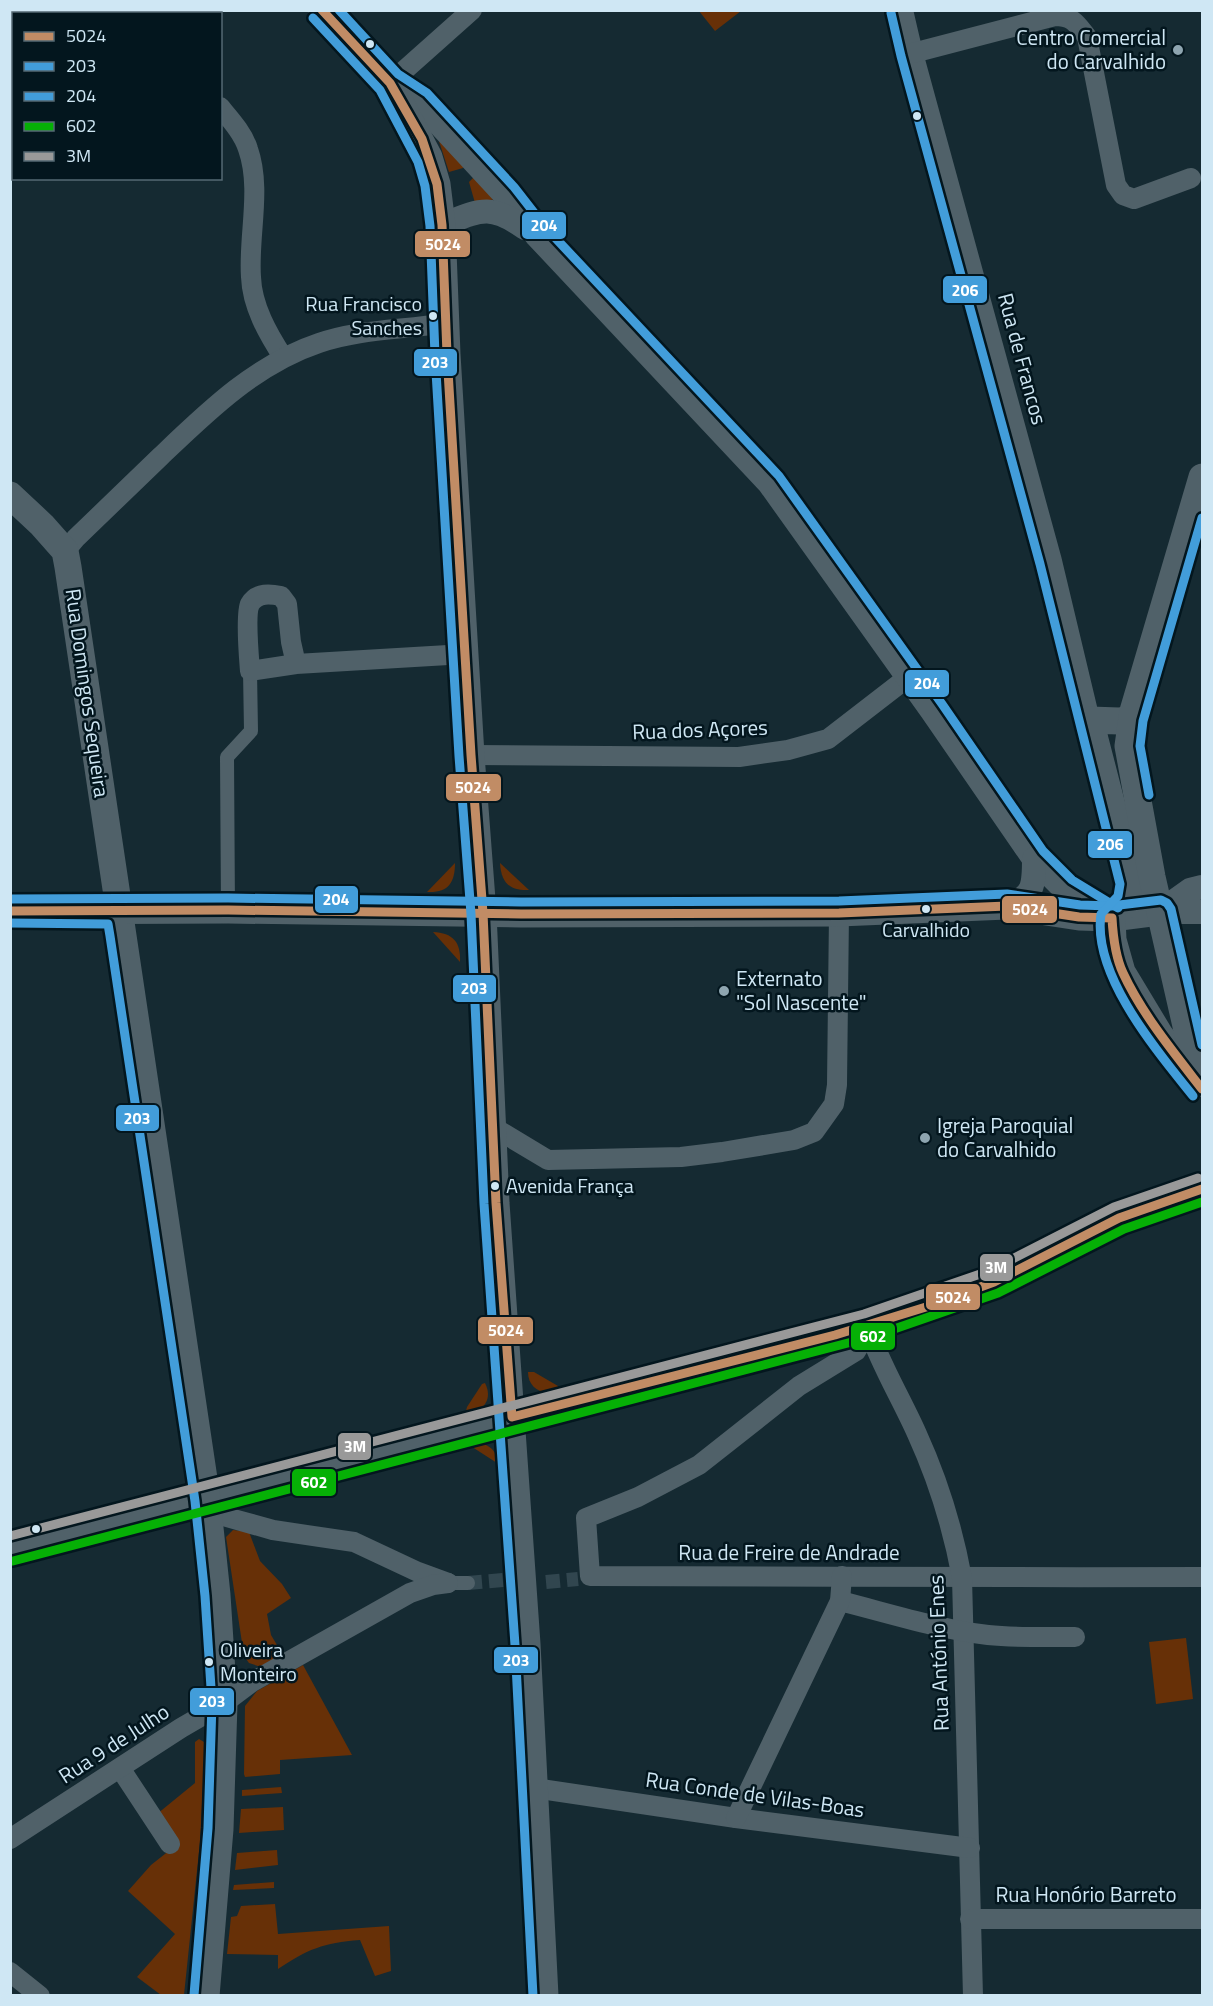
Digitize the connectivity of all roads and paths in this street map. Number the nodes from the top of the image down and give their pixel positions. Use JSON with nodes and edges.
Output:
{"nodes":[{"id":1,"x":322,"y":10,"type":"edge"},
{"id":2,"x":472,"y":10,"type":"edge"},
{"id":3,"x":903,"y":10,"type":"edge"},
{"id":4,"x":913,"y":53,"type":"junction"},
{"id":5,"x":390,"y":83,"type":"junction"},
{"id":6,"x":222,"y":109,"type":"edge"},
{"id":7,"x":1191,"y":178,"type":"dead end"},
{"id":8,"x":442,"y":225,"type":"junction"},
{"id":9,"x":537,"y":236,"type":"junction"},
{"id":10,"x":445,"y":323,"type":"junction"},
{"id":11,"x":283,"y":357,"type":"junction"},
{"id":12,"x":1203,"y":477,"type":"edge"},
{"id":13,"x":10,"y":495,"type":"edge"},
{"id":14,"x":65,"y":551,"type":"junction"},
{"id":15,"x":465,"y":654,"type":"junction"},
{"id":16,"x":296,"y":664,"type":"junction"},
{"id":17,"x":250,"y":671,"type":"junction"},
{"id":18,"x":907,"y":678,"type":"junction"},
{"id":19,"x":1131,"y":719,"type":"junction"},
{"id":20,"x":1090,"y":720,"type":"junction"},
{"id":21,"x":1097,"y":747,"type":"junction"},
{"id":22,"x":1128,"y":747,"type":"junction"},
{"id":23,"x":471,"y":755,"type":"junction"},
{"id":24,"x":1034,"y":859,"type":"junction"},
{"id":25,"x":1203,"y":887,"type":"edge"},
{"id":26,"x":1007,"y":906,"type":"junction"},
{"id":27,"x":228,"y":910,"type":"junction"},
{"id":28,"x":10,"y":911,"type":"edge"},
{"id":29,"x":118,"y":912,"type":"junction"},
{"id":30,"x":1159,"y":912,"type":"junction"},
{"id":31,"x":1203,"y":912,"type":"edge"},
{"id":32,"x":483,"y":913,"type":"junction"},
{"id":33,"x":839,"y":913,"type":"junction"},
{"id":34,"x":1112,"y":918,"type":"junction"},
{"id":35,"x":1201,"y":1086,"type":"edge"},
{"id":36,"x":493,"y":1127,"type":"junction"},
{"id":37,"x":1203,"y":1189,"type":"edge"},
{"id":38,"x":867,"y":1326,"type":"junction"},
{"id":39,"x":512,"y":1417,"type":"junction"},
{"id":40,"x":207,"y":1499,"type":"junction"},
{"id":41,"x":10,"y":1549,"type":"edge"},
{"id":42,"x":842,"y":1576,"type":"junction"},
{"id":43,"x":1203,"y":1577,"type":"edge"},
{"id":44,"x":962,"y":1578,"type":"junction"},
{"id":45,"x":448,"y":1583,"type":"junction"},
{"id":46,"x":468,"y":1583,"type":"tunnel mouth"},
{"id":47,"x":840,"y":1601,"type":"junction"},
{"id":48,"x":963,"y":1631,"type":"junction"},
{"id":49,"x":1075,"y":1637,"type":"dead end"},
{"id":50,"x":224,"y":1703,"type":"junction"},
{"id":51,"x":120,"y":1768,"type":"junction"},
{"id":52,"x":534,"y":1788,"type":"junction"},
{"id":53,"x":736,"y":1818,"type":"junction"},
{"id":54,"x":10,"y":1839,"type":"edge"},
{"id":55,"x":170,"y":1844,"type":"dead end"},
{"id":56,"x":970,"y":1848,"type":"junction"},
{"id":57,"x":970,"y":1919,"type":"junction"},
{"id":58,"x":1203,"y":1919,"type":"edge"},
{"id":59,"x":10,"y":1971,"type":"edge"},
{"id":60,"x":40,"y":1995,"type":"edge"},
{"id":61,"x":206,"y":1995,"type":"edge"},
{"id":62,"x":545,"y":1995,"type":"edge"},
{"id":63,"x":973,"y":1995,"type":"edge"}],
"edges":[{"from":1,"to":5,"type":"main road"},
{"from":2,"to":5,"type":"street"},
{"from":3,"to":4,"type":"street","name":"Rua de Francos"},
{"from":4,"to":7,"type":"street"},
{"from":4,"to":20,"type":"street","name":"Rua de Francos"},
{"from":5,"to":8,"type":"main road"},
{"from":5,"to":9,"type":"street"},
{"from":6,"to":11,"type":"street"},
{"from":8,"to":9,"type":"street"},
{"from":8,"to":10,"type":"main road"},
{"from":9,"to":18,"type":"street"},
{"from":10,"to":11,"type":"street"},
{"from":10,"to":15,"type":"main road"},
{"from":11,"to":14,"type":"street"},
{"from":12,"to":19,"type":"main road"},
{"from":13,"to":14,"type":"main road"},
{"from":14,"to":29,"type":"main road","name":"Rua Domingos Sequeira"},
{"from":15,"to":16,"type":"street"},
{"from":15,"to":23,"type":"main road"},
{"from":16,"to":17,"type":"street"},
{"from":16,"to":17,"type":"street"},
{"from":17,"to":27,"type":"street"},
{"from":18,"to":23,"type":"street","name":"Rua dos Açores"},
{"from":18,"to":24,"type":"street"},
{"from":19,"to":20,"type":"main road"},
{"from":19,"to":22,"type":"main road"},
{"from":20,"to":21,"type":"main road"},
{"from":21,"to":22,"type":"main road"},
{"from":21,"to":34,"type":"main road"},
{"from":22,"to":30,"type":"main road"},
{"from":23,"to":32,"type":"main road"},
{"from":24,"to":26,"type":"street"},
{"from":24,"to":34,"type":"street"},
{"from":25,"to":30,"type":"street"},
{"from":26,"to":33,"type":"main road"},
{"from":26,"to":34,"type":"main road"},
{"from":27,"to":29,"type":"main road"},
{"from":27,"to":32,"type":"main road"},
{"from":28,"to":29,"type":"main road"},
{"from":29,"to":40,"type":"main road","name":"Rua Domingos Sequeira"},
{"from":30,"to":31,"type":"street"},
{"from":30,"to":34,"type":"main road"},
{"from":30,"to":35,"type":"main road"},
{"from":32,"to":33,"type":"main road"},
{"from":32,"to":36,"type":"main road"},
{"from":33,"to":36,"type":"street"},
{"from":34,"to":35,"type":"main road"},
{"from":36,"to":39,"type":"main road"},
{"from":37,"to":38,"type":"street"},
{"from":38,"to":39,"type":"street"},
{"from":38,"to":42,"type":"street","name":"Rua de Freire de Andrade"},
{"from":38,"to":44,"type":"street","name":"Rua António Enes"},
{"from":39,"to":40,"type":"street"},
{"from":39,"to":52,"type":"main road"},
{"from":40,"to":41,"type":"street"},
{"from":40,"to":45,"type":"street"},
{"from":40,"to":50,"type":"main road","name":"Rua Domingos Sequeira"},
{"from":42,"to":44,"type":"street","name":"Rua de Freire de Andrade"},
{"from":42,"to":47,"type":"street"},
{"from":43,"to":44,"type":"street","name":"Rua de Freire de Andrade"},
{"from":44,"to":48,"type":"street","name":"Rua António Enes"},
{"from":45,"to":46,"type":"street","name":"Rua 9 de Julho"},
{"from":45,"to":50,"type":"street","name":"Rua 9 de Julho"},
{"from":47,"to":48,"type":"street"},
{"from":47,"to":53,"type":"street"},
{"from":48,"to":49,"type":"street"},
{"from":48,"to":56,"type":"street","name":"Rua António Enes"},
{"from":50,"to":51,"type":"street","name":"Rua 9 de Julho"},
{"from":50,"to":61,"type":"main road","name":"Rua Domingos Sequeira"},
{"from":51,"to":54,"type":"street","name":"Rua 9 de Julho"},
{"from":51,"to":55,"type":"street"},
{"from":52,"to":53,"type":"street","name":"Rua Conde de Vilas-Boas"},
{"from":52,"to":62,"type":"main road"},
{"from":53,"to":56,"type":"street","name":"Rua Conde de Vilas-Boas"},
{"from":56,"to":57,"type":"street","name":"Rua António Enes"},
{"from":57,"to":58,"type":"street","name":"Rua Honório Barreto"},
{"from":57,"to":63,"type":"street","name":"Rua António Enes"},
{"from":59,"to":60,"type":"street"}]}
